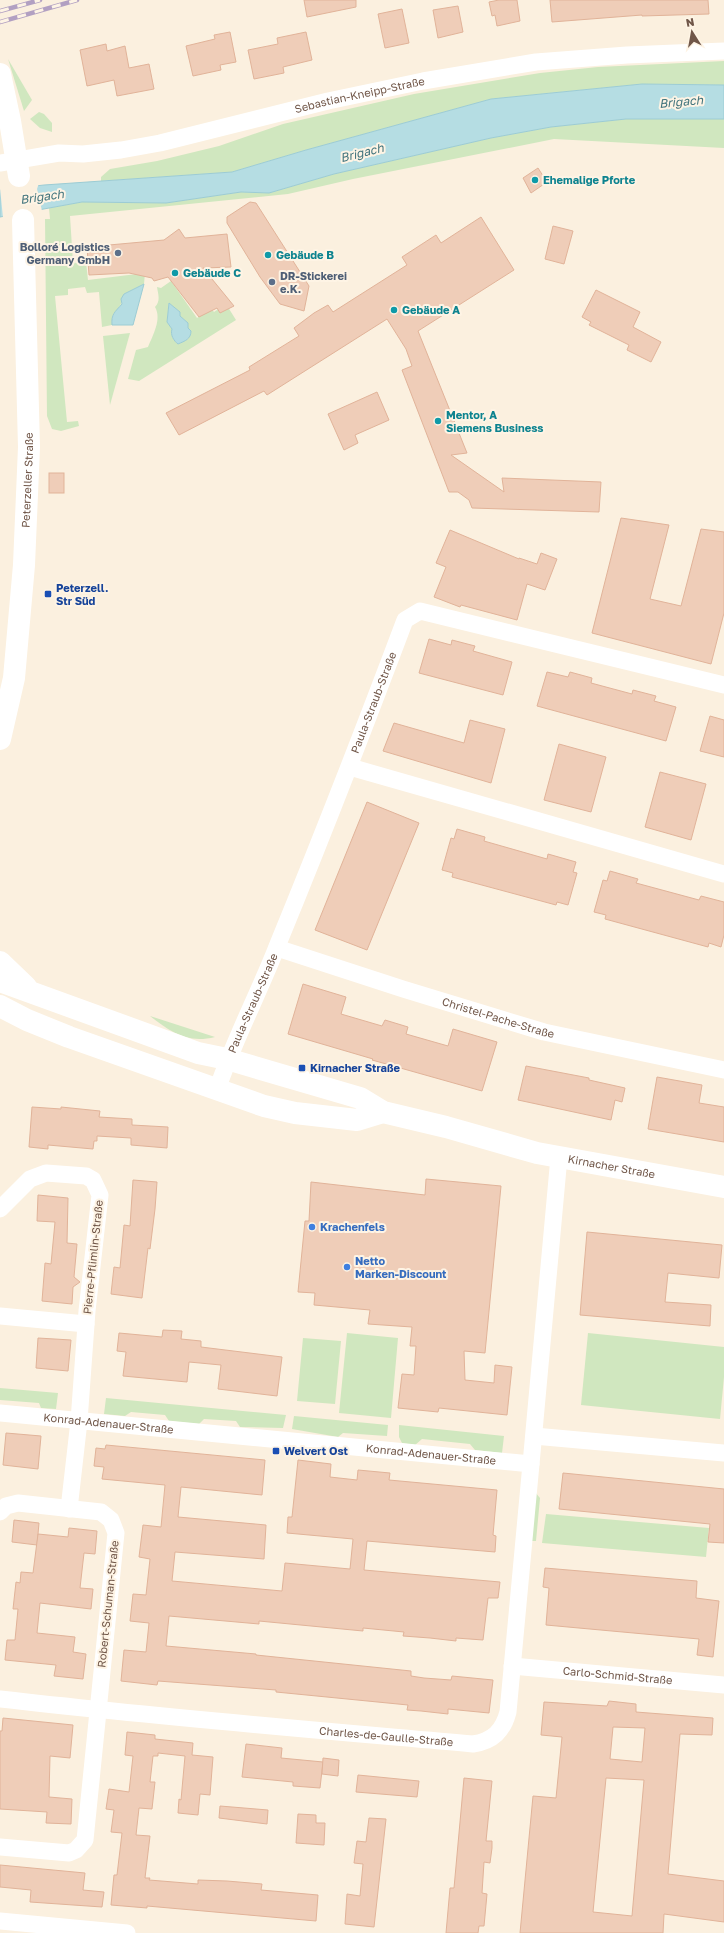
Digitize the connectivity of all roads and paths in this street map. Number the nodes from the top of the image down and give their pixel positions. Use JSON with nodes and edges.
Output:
{"nodes":[{"id":1,"x":724,"y":51,"type":"edge"},
{"id":2,"x":0,"y":74,"type":"edge"},
{"id":3,"x":12,"y":166,"type":"edge"},
{"id":4,"x":23,"y":220,"type":"dead end"},
{"id":5,"x":724,"y":685,"type":"edge"},
{"id":6,"x":0,"y":739,"type":"edge"},
{"id":7,"x":350,"y":767,"type":"junction"},
{"id":8,"x":724,"y":874,"type":"edge"},
{"id":9,"x":277,"y":948,"type":"junction"},
{"id":10,"x":0,"y":962,"type":"edge"},
{"id":11,"x":0,"y":981,"type":"edge"},
{"id":12,"x":34,"y":994,"type":"junction"},
{"id":13,"x":0,"y":1006,"type":"edge"},
{"id":14,"x":227,"y":1059,"type":"junction"},
{"id":15,"x":724,"y":1070,"type":"edge"},
{"id":16,"x":217,"y":1090,"type":"junction"},
{"id":17,"x":383,"y":1112,"type":"junction"},
{"id":18,"x":559,"y":1157,"type":"junction"},
{"id":19,"x":724,"y":1187,"type":"edge"},
{"id":20,"x":0,"y":1209,"type":"edge"},
{"id":21,"x":0,"y":1316,"type":"edge"},
{"id":22,"x":86,"y":1324,"type":"junction"},
{"id":23,"x":0,"y":1413,"type":"edge"},
{"id":24,"x":79,"y":1421,"type":"junction"},
{"id":25,"x":534,"y":1436,"type":"junction"},
{"id":26,"x":724,"y":1453,"type":"edge"},
{"id":27,"x":531,"y":1464,"type":"junction"},
{"id":28,"x":69,"y":1509,"type":"junction"},
{"id":29,"x":0,"y":1512,"type":"edge"},
{"id":30,"x":512,"y":1666,"type":"junction"},
{"id":31,"x":724,"y":1685,"type":"edge"},
{"id":32,"x":0,"y":1699,"type":"edge"},
{"id":33,"x":98,"y":1710,"type":"junction"},
{"id":34,"x":0,"y":1847,"type":"edge"},
{"id":35,"x":0,"y":1921,"type":"edge"},
{"id":36,"x":127,"y":1933,"type":"edge"}],
"edges":[{"from":1,"to":3,"type":"street","name":"Sebastian-Kneipp-Straße"},
{"from":2,"to":3,"type":"main road"},
{"from":4,"to":6,"type":"main road","name":"Peterzeller Straße"},
{"from":5,"to":7,"type":"street","name":"Paula-Straub-Straße"},
{"from":7,"to":8,"type":"street"},
{"from":7,"to":9,"type":"street","name":"Paula-Straub-Straße"},
{"from":9,"to":14,"type":"street","name":"Paula-Straub-Straße"},
{"from":9,"to":15,"type":"street","name":"Christel-Pache-Straße"},
{"from":10,"to":12,"type":"main road"},
{"from":11,"to":12,"type":"main road","name":"Kirnacher Straße"},
{"from":12,"to":14,"type":"main road","name":"Kirnacher Straße"},
{"from":13,"to":16,"type":"main road"},
{"from":14,"to":16,"type":"street","name":"Paula-Straub-Straße"},
{"from":14,"to":17,"type":"main road","name":"Kirnacher Straße"},
{"from":16,"to":17,"type":"main road"},
{"from":17,"to":18,"type":"main road","name":"Kirnacher Straße"},
{"from":18,"to":19,"type":"main road","name":"Kirnacher Straße"},
{"from":18,"to":25,"type":"street"},
{"from":20,"to":22,"type":"street","name":"Pierre-Pflimlin-Straße"},
{"from":21,"to":22,"type":"street","name":"Pierre-Pflimlin-Straße"},
{"from":22,"to":24,"type":"street","name":"Pierre-Pflimlin-Straße"},
{"from":23,"to":24,"type":"street","name":"Konrad-Adenauer-Straße"},
{"from":24,"to":27,"type":"street","name":"Konrad-Adenauer-Straße"},
{"from":24,"to":28,"type":"street"},
{"from":25,"to":26,"type":"street"},
{"from":25,"to":27,"type":"street"},
{"from":27,"to":30,"type":"street","name":"Charles-de-Gaulle-Straße"},
{"from":28,"to":29,"type":"street","name":"Robert-Schuman-Straße"},
{"from":28,"to":33,"type":"street","name":"Robert-Schuman-Straße"},
{"from":30,"to":31,"type":"street","name":"Carlo-Schmid-Straße"},
{"from":30,"to":33,"type":"street","name":"Charles-de-Gaulle-Straße"},
{"from":32,"to":33,"type":"street","name":"Charles-de-Gaulle-Straße"},
{"from":33,"to":34,"type":"street","name":"Robert-Schuman-Straße"},
{"from":35,"to":36,"type":"street"}]}
